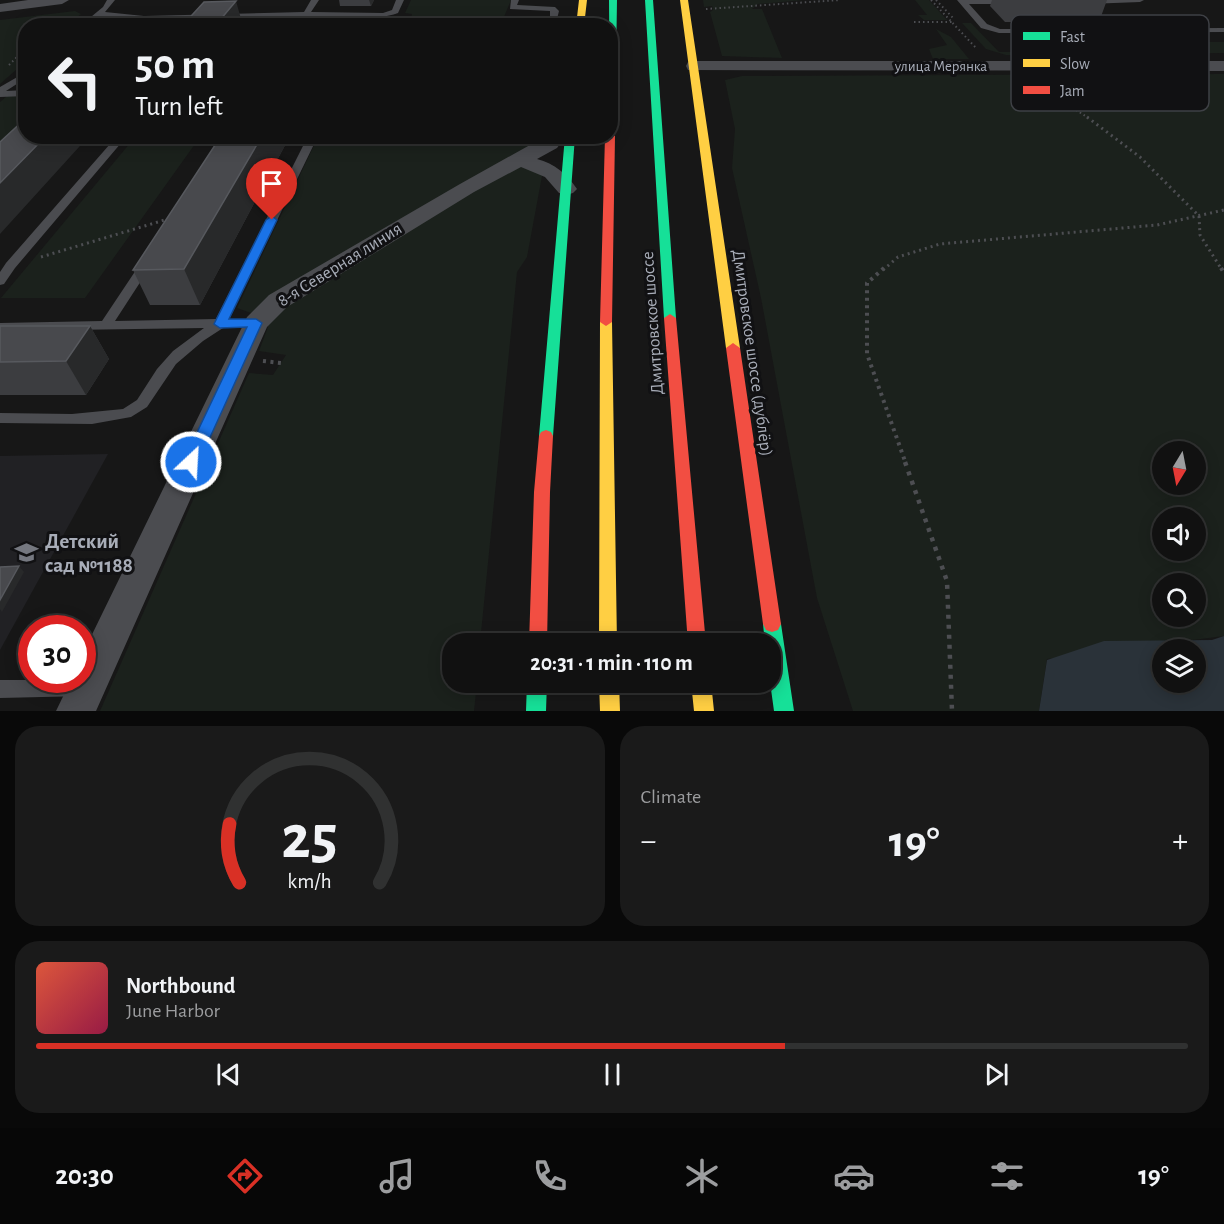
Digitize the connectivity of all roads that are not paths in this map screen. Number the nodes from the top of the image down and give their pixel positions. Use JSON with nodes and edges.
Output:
{"nodes":[{"id":1,"x":62,"y":0,"type":"edge"},
{"id":2,"x":111,"y":0,"type":"edge"},
{"id":3,"x":315,"y":0,"type":"edge"},
{"id":4,"x":400,"y":0,"type":"edge"},
{"id":5,"x":515,"y":0,"type":"edge"},
{"id":6,"x":583,"y":0,"type":"edge"},
{"id":7,"x":613,"y":0,"type":"edge"},
{"id":8,"x":650,"y":0,"type":"edge"},
{"id":9,"x":684,"y":0,"type":"edge"},
{"id":10,"x":1140,"y":0,"type":"edge"},
{"id":11,"x":962,"y":1,"type":"edge"},
{"id":12,"x":1016,"y":2,"type":"dead end"},
{"id":13,"x":1083,"y":2,"type":"dead end"},
{"id":14,"x":0,"y":8,"type":"edge"},
{"id":15,"x":98,"y":14,"type":"junction"},
{"id":16,"x":306,"y":14,"type":"junction"},
{"id":17,"x":346,"y":16,"type":"joint"},
{"id":18,"x":93,"y":18,"type":"edge"},
{"id":19,"x":144,"y":18,"type":"joint"},
{"id":20,"x":553,"y":18,"type":"edge"},
{"id":21,"x":581,"y":18,"type":"edge"},
{"id":22,"x":613,"y":18,"type":"edge"},
{"id":23,"x":1209,"y":30,"type":"edge"},
{"id":24,"x":1224,"y":30,"type":"edge"},
{"id":25,"x":1011,"y":31,"type":"edge"},
{"id":26,"x":694,"y":66,"type":"junction"},
{"id":27,"x":1011,"y":66,"type":"edge"},
{"id":28,"x":18,"y":80,"type":"edge"},
{"id":29,"x":0,"y":92,"type":"edge"},
{"id":30,"x":18,"y":93,"type":"edge"},
{"id":31,"x":116,"y":144,"type":"edge"},
{"id":32,"x":309,"y":144,"type":"edge"},
{"id":33,"x":550,"y":144,"type":"edge"},
{"id":34,"x":569,"y":144,"type":"edge"},
{"id":35,"x":610,"y":144,"type":"edge"},
{"id":36,"x":519,"y":161,"type":"junction"},
{"id":37,"x":566,"y":189,"type":"junction"},
{"id":38,"x":151,"y":256,"type":"edge"},
{"id":39,"x":0,"y":281,"type":"edge"},
{"id":40,"x":256,"y":323,"type":"junction"},
{"id":41,"x":220,"y":324,"type":"junction"},
{"id":42,"x":106,"y":325,"type":"junction"},
{"id":43,"x":0,"y":327,"type":"edge"},
{"id":44,"x":0,"y":418,"type":"edge"},
{"id":45,"x":538,"y":633,"type":"edge"},
{"id":46,"x":608,"y":633,"type":"edge"},
{"id":47,"x":696,"y":633,"type":"edge"},
{"id":48,"x":0,"y":689,"type":"edge"},
{"id":49,"x":537,"y":693,"type":"edge"},
{"id":50,"x":609,"y":693,"type":"edge"},
{"id":51,"x":702,"y":693,"type":"edge"},
{"id":52,"x":81,"y":699,"type":"edge"},
{"id":53,"x":536,"y":711,"type":"edge"},
{"id":54,"x":610,"y":711,"type":"edge"},
{"id":55,"x":704,"y":711,"type":"edge"},
{"id":56,"x":784,"y":711,"type":"edge"}],
"edges":[{"from":1,"to":14,"type":"street"},
{"from":2,"to":15,"type":"lane"},
{"from":3,"to":16,"type":"lane"},
{"from":4,"to":17,"type":"lane"},
{"from":5,"to":20,"type":"lane"},
{"from":6,"to":21,"type":"main road"},
{"from":7,"to":22,"type":"main road"},
{"from":8,"to":47,"type":"main road","name":"Дмитровское шоссе"},
{"from":9,"to":26,"type":"main road","name":"Дмитровское шоссе (дублёр)"},
{"from":10,"to":13,"type":"lane"},
{"from":11,"to":12,"type":"lane"},
{"from":11,"to":25,"type":"lane"},
{"from":15,"to":18,"type":"lane"},
{"from":15,"to":19,"type":"lane"},
{"from":16,"to":17,"type":"lane"},
{"from":16,"to":19,"type":"lane"},
{"from":23,"to":24,"type":"lane"},
{"from":26,"to":27,"type":"street","name":"улица Мерянка"},
{"from":26,"to":56,"type":"main road","name":"Дмитровское шоссе (дублёр)"},
{"from":28,"to":29,"type":"lane"},
{"from":29,"to":30,"type":"lane"},
{"from":31,"to":39,"type":"lane"},
{"from":32,"to":41,"type":"lane"},
{"from":33,"to":36,"type":"street","name":"8-я Северная линия"},
{"from":34,"to":37,"type":"main road"},
{"from":35,"to":46,"type":"main road"},
{"from":36,"to":37,"type":"street"},
{"from":36,"to":40,"type":"street","name":"8-я Северная линия"},
{"from":37,"to":45,"type":"main road"},
{"from":38,"to":42,"type":"lane"},
{"from":40,"to":41,"type":"lane"},
{"from":40,"to":52,"type":"street","name":"8-я Северная линия"},
{"from":41,"to":42,"type":"lane"},
{"from":41,"to":44,"type":"lane"},
{"from":42,"to":43,"type":"lane"},
{"from":48,"to":52,"type":"lane"},
{"from":49,"to":53,"type":"main road"},
{"from":50,"to":54,"type":"main road"},
{"from":51,"to":55,"type":"main road"}]}
